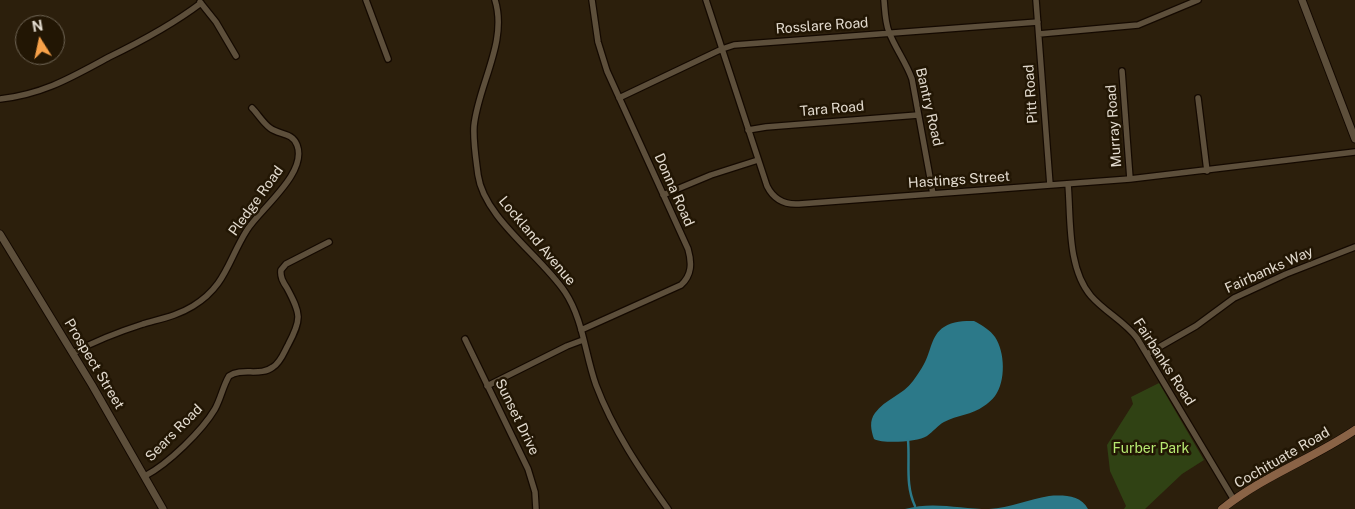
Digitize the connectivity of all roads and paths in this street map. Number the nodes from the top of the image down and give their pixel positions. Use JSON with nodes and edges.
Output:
{"nodes":[{"id":1,"x":366,"y":0,"type":"edge"},
{"id":2,"x":494,"y":0,"type":"edge"},
{"id":3,"x":592,"y":0,"type":"edge"},
{"id":4,"x":706,"y":0,"type":"edge"},
{"id":5,"x":884,"y":0,"type":"edge"},
{"id":6,"x":1036,"y":0,"type":"edge"},
{"id":7,"x":1198,"y":0,"type":"edge"},
{"id":8,"x":1302,"y":0,"type":"edge"},
{"id":9,"x":200,"y":2,"type":"edge"},
{"id":10,"x":1038,"y":22,"type":"junction"},
{"id":11,"x":889,"y":33,"type":"junction"},
{"id":12,"x":1039,"y":34,"type":"junction"},
{"id":13,"x":722,"y":49,"type":"junction"},
{"id":14,"x":236,"y":56,"type":"dead end"},
{"id":15,"x":388,"y":59,"type":"dead end"},
{"id":16,"x":1122,"y":71,"type":"dead end"},
{"id":17,"x":619,"y":98,"type":"junction"},
{"id":18,"x":1198,"y":98,"type":"dead end"},
{"id":19,"x":0,"y":99,"type":"edge"},
{"id":20,"x":252,"y":108,"type":"dead end"},
{"id":21,"x":918,"y":115,"type":"junction"},
{"id":22,"x":748,"y":130,"type":"junction"},
{"id":23,"x":1355,"y":139,"type":"edge"},
{"id":24,"x":1355,"y":152,"type":"edge"},
{"id":25,"x":758,"y":160,"type":"junction"},
{"id":26,"x":1207,"y":171,"type":"junction"},
{"id":27,"x":1130,"y":180,"type":"junction"},
{"id":28,"x":1068,"y":184,"type":"junction"},
{"id":29,"x":1050,"y":185,"type":"junction"},
{"id":30,"x":933,"y":194,"type":"junction"},
{"id":31,"x":663,"y":195,"type":"junction"},
{"id":32,"x":0,"y":234,"type":"edge"},
{"id":33,"x":329,"y":242,"type":"dead end"},
{"id":34,"x":1355,"y":247,"type":"edge"},
{"id":35,"x":581,"y":330,"type":"junction"},
{"id":36,"x":465,"y":339,"type":"dead end"},
{"id":37,"x":584,"y":340,"type":"junction"},
{"id":38,"x":73,"y":353,"type":"junction"},
{"id":39,"x":1147,"y":354,"type":"junction"},
{"id":40,"x":487,"y":386,"type":"junction"},
{"id":41,"x":1355,"y":430,"type":"edge"},
{"id":42,"x":145,"y":476,"type":"junction"},
{"id":43,"x":1234,"y":500,"type":"junction"},
{"id":44,"x":163,"y":509,"type":"edge"},
{"id":45,"x":536,"y":509,"type":"edge"},
{"id":46,"x":668,"y":509,"type":"edge"},
{"id":47,"x":1222,"y":509,"type":"edge"}],
"edges":[{"from":1,"to":15,"type":"street"},
{"from":2,"to":35,"type":"street","name":"Lockland Avenue"},
{"from":3,"to":17,"type":"street","name":"Donna Road"},
{"from":4,"to":13,"type":"street","name":"Hastings Street"},
{"from":5,"to":11,"type":"street","name":"Bantry Road"},
{"from":6,"to":10,"type":"street","name":"Pitt Road"},
{"from":7,"to":12,"type":"street"},
{"from":8,"to":23,"type":"street"},
{"from":9,"to":14,"type":"street"},
{"from":9,"to":19,"type":"street"},
{"from":10,"to":11,"type":"street","name":"Rosslare Road"},
{"from":10,"to":12,"type":"street","name":"Pitt Road"},
{"from":11,"to":13,"type":"street","name":"Rosslare Road"},
{"from":11,"to":21,"type":"street","name":"Bantry Road"},
{"from":12,"to":29,"type":"street","name":"Pitt Road"},
{"from":13,"to":17,"type":"street","name":"Rosslare Road"},
{"from":13,"to":22,"type":"street","name":"Hastings Street"},
{"from":16,"to":27,"type":"street","name":"Murray Road"},
{"from":17,"to":31,"type":"street","name":"Donna Road"},
{"from":18,"to":26,"type":"street"},
{"from":20,"to":38,"type":"street","name":"Pledge Road"},
{"from":21,"to":22,"type":"street","name":"Tara Road"},
{"from":21,"to":30,"type":"street","name":"Bantry Road"},
{"from":22,"to":25,"type":"street","name":"Hastings Street"},
{"from":24,"to":26,"type":"street","name":"Hastings Street"},
{"from":25,"to":30,"type":"street","name":"Hastings Street"},
{"from":25,"to":31,"type":"street"},
{"from":26,"to":27,"type":"street","name":"Hastings Street"},
{"from":27,"to":28,"type":"street","name":"Hastings Street"},
{"from":28,"to":29,"type":"street","name":"Hastings Street"},
{"from":28,"to":39,"type":"street","name":"Fairbanks Road"},
{"from":29,"to":30,"type":"street","name":"Hastings Street"},
{"from":31,"to":35,"type":"street","name":"Donna Road"},
{"from":32,"to":38,"type":"street","name":"Prospect Street"},
{"from":33,"to":42,"type":"street","name":"Sears Road"},
{"from":34,"to":39,"type":"street","name":"Fairbanks Way"},
{"from":35,"to":37,"type":"street","name":"Lockland Avenue"},
{"from":36,"to":40,"type":"street","name":"Sunset Drive"},
{"from":37,"to":40,"type":"street"},
{"from":37,"to":46,"type":"street","name":"Lockland Avenue"},
{"from":38,"to":42,"type":"street","name":"Prospect Street"},
{"from":39,"to":43,"type":"street","name":"Fairbanks Road"},
{"from":40,"to":45,"type":"street","name":"Sunset Drive"},
{"from":41,"to":43,"type":"main road","name":"Cochituate Road"},
{"from":42,"to":44,"type":"street","name":"Prospect Street"},
{"from":43,"to":47,"type":"main road","name":"Cochituate Road"}]}
